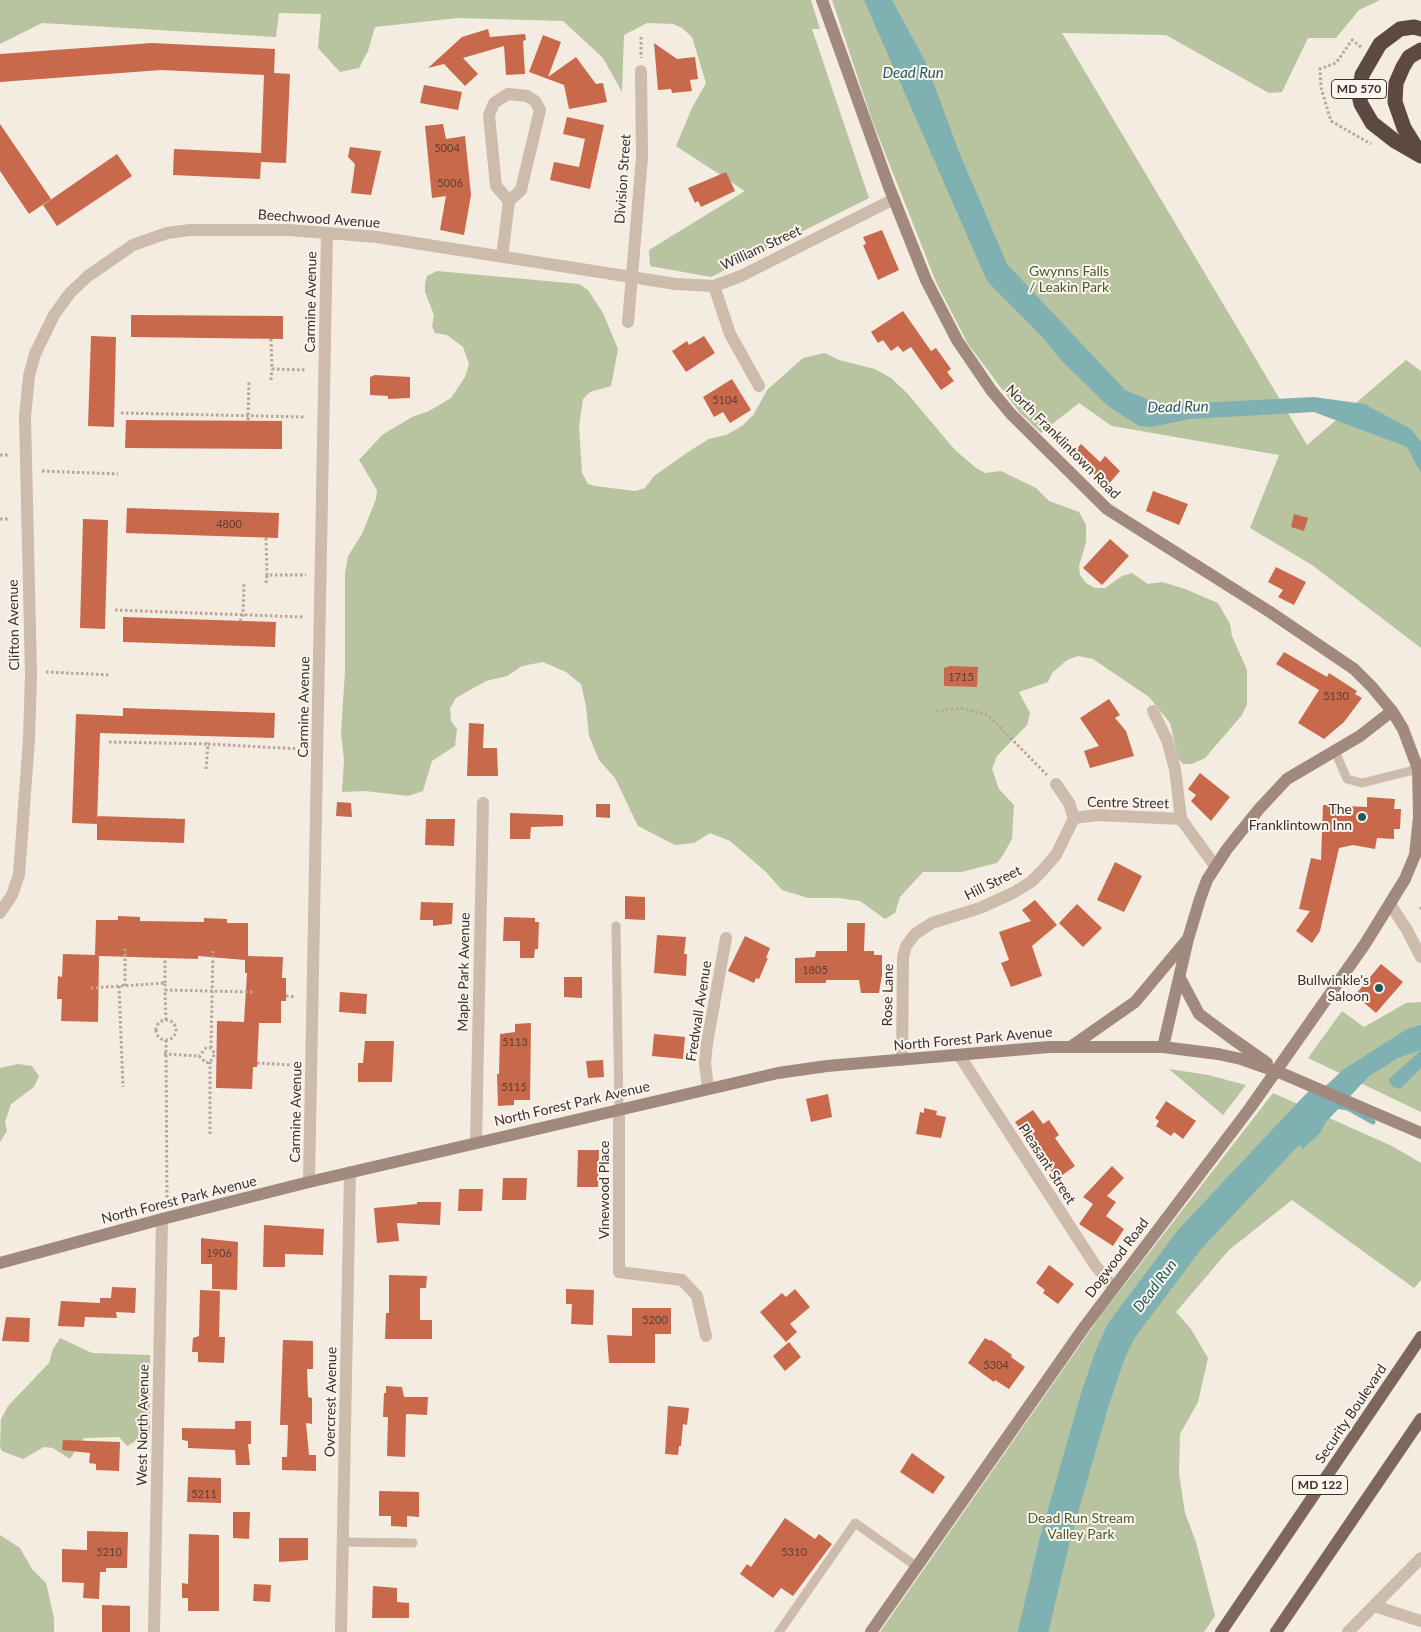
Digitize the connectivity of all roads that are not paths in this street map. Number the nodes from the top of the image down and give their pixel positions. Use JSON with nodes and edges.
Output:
{"nodes":[{"id":1,"x":822,"y":0,"type":"edge"},
{"id":2,"x":1421,"y":28,"type":"edge"},
{"id":3,"x":1421,"y":50,"type":"edge"},
{"id":4,"x":642,"y":71,"type":"road end"},
{"id":5,"x":1421,"y":155,"type":"edge"},
{"id":6,"x":894,"y":199,"type":"junction"},
{"id":7,"x":510,"y":201,"type":"junction"},
{"id":8,"x":327,"y":233,"type":"junction"},
{"id":9,"x":502,"y":257,"type":"junction"},
{"id":10,"x":631,"y":277,"type":"junction"},
{"id":11,"x":714,"y":286,"type":"junction"},
{"id":12,"x":628,"y":322,"type":"dead end"},
{"id":13,"x":43,"y":334,"type":"joint"},
{"id":14,"x":759,"y":386,"type":"dead end"},
{"id":15,"x":1154,"y":711,"type":"dead end"},
{"id":16,"x":1392,"y":712,"type":"junction"},
{"id":17,"x":1335,"y":751,"type":"junction"},
{"id":18,"x":1418,"y":769,"type":"junction"},
{"id":19,"x":1056,"y":784,"type":"road end"},
{"id":20,"x":483,"y":803,"type":"dead end"},
{"id":21,"x":1074,"y":818,"type":"junction"},
{"id":22,"x":1181,"y":818,"type":"junction"},
{"id":23,"x":1215,"y":866,"type":"junction"},
{"id":24,"x":1390,"y":904,"type":"junction"},
{"id":25,"x":0,"y":913,"type":"edge"},
{"id":26,"x":616,"y":926,"type":"dead end"},
{"id":27,"x":916,"y":934,"type":"joint"},
{"id":28,"x":726,"y":938,"type":"dead end"},
{"id":29,"x":1188,"y":939,"type":"junction"},
{"id":30,"x":1421,"y":957,"type":"edge"},
{"id":31,"x":1180,"y":978,"type":"junction"},
{"id":32,"x":1072,"y":1046,"type":"junction"},
{"id":33,"x":1163,"y":1048,"type":"junction"},
{"id":34,"x":959,"y":1055,"type":"junction"},
{"id":35,"x":902,"y":1060,"type":"junction"},
{"id":36,"x":1282,"y":1073,"type":"junction"},
{"id":37,"x":708,"y":1088,"type":"junction"},
{"id":38,"x":619,"y":1108,"type":"junction"},
{"id":39,"x":1421,"y":1133,"type":"edge"},
{"id":40,"x":476,"y":1142,"type":"junction"},
{"id":41,"x":350,"y":1172,"type":"junction"},
{"id":42,"x":309,"y":1182,"type":"junction"},
{"id":43,"x":162,"y":1219,"type":"junction"},
{"id":44,"x":0,"y":1263,"type":"edge"},
{"id":45,"x":1113,"y":1287,"type":"junction"},
{"id":46,"x":706,"y":1336,"type":"dead end"},
{"id":47,"x":1421,"y":1337,"type":"edge"},
{"id":48,"x":1421,"y":1419,"type":"edge"},
{"id":49,"x":343,"y":1542,"type":"junction"},
{"id":50,"x":413,"y":1543,"type":"dead end"},
{"id":51,"x":1421,"y":1558,"type":"edge"},
{"id":52,"x":916,"y":1566,"type":"junction"},
{"id":53,"x":1374,"y":1606,"type":"junction"},
{"id":54,"x":1421,"y":1621,"type":"edge"},
{"id":55,"x":154,"y":1632,"type":"edge"},
{"id":56,"x":341,"y":1632,"type":"edge"},
{"id":57,"x":779,"y":1632,"type":"edge"},
{"id":58,"x":871,"y":1632,"type":"edge"},
{"id":59,"x":1221,"y":1632,"type":"edge"},
{"id":60,"x":1276,"y":1632,"type":"edge"},
{"id":61,"x":1348,"y":1632,"type":"edge"}],
"edges":[{"from":1,"to":6,"type":"street","name":"North Franklintown Road"},
{"from":2,"to":5,"type":"highway","number":"MD 570"},
{"from":3,"to":5,"type":"highway"},
{"from":4,"to":10,"type":"street","name":"Division Street"},
{"from":6,"to":11,"type":"street","name":"William Street"},
{"from":6,"to":16,"type":"street","name":"North Franklintown Road"},
{"from":7,"to":7,"type":"street"},
{"from":7,"to":9,"type":"street"},
{"from":8,"to":9,"type":"street","name":"Beechwood Avenue"},
{"from":8,"to":13,"type":"street","name":"Beechwood Avenue"},
{"from":8,"to":42,"type":"street","name":"Carmine Avenue"},
{"from":9,"to":10,"type":"street","name":"Beechwood Avenue"},
{"from":10,"to":11,"type":"street","name":"William Street"},
{"from":10,"to":12,"type":"street","name":"Division Street"},
{"from":11,"to":14,"type":"street"},
{"from":13,"to":25,"type":"street","name":"Clifton Avenue"},
{"from":15,"to":22,"type":"street"},
{"from":16,"to":17,"type":"street"},
{"from":16,"to":18,"type":"street","name":"North Franklintown Road"},
{"from":17,"to":18,"type":"lane"},
{"from":17,"to":23,"type":"street"},
{"from":18,"to":24,"type":"street","name":"North Franklintown Road"},
{"from":19,"to":21,"type":"street"},
{"from":20,"to":40,"type":"street","name":"Maple Park Avenue"},
{"from":21,"to":22,"type":"street","name":"Centre Street"},
{"from":21,"to":27,"type":"street","name":"Hill Street"},
{"from":22,"to":23,"type":"street"},
{"from":23,"to":29,"type":"street"},
{"from":24,"to":30,"type":"street"},
{"from":24,"to":45,"type":"street","name":"Dogwood Road"},
{"from":26,"to":38,"type":"lane"},
{"from":27,"to":35,"type":"street","name":"Rose Lane"},
{"from":28,"to":37,"type":"street","name":"Fredwall Avenue"},
{"from":29,"to":31,"type":"street"},
{"from":29,"to":32,"type":"street"},
{"from":31,"to":33,"type":"street"},
{"from":31,"to":36,"type":"street","bridge":true},
{"from":32,"to":33,"type":"street","name":"North Forest Park Avenue"},
{"from":32,"to":34,"type":"street","name":"North Forest Park Avenue"},
{"from":33,"to":36,"type":"street","name":"North Forest Park Avenue","bridge":true},
{"from":34,"to":35,"type":"street","name":"North Forest Park Avenue"},
{"from":34,"to":45,"type":"street","name":"Pleasant Street"},
{"from":35,"to":37,"type":"street","name":"North Forest Park Avenue"},
{"from":36,"to":39,"type":"street","name":"North Forest Park Avenue"},
{"from":37,"to":38,"type":"street","name":"North Forest Park Avenue"},
{"from":38,"to":40,"type":"street","name":"North Forest Park Avenue"},
{"from":38,"to":46,"type":"street","name":"Vinewood Place"},
{"from":40,"to":41,"type":"street","name":"North Forest Park Avenue"},
{"from":41,"to":42,"type":"street","name":"North Forest Park Avenue"},
{"from":41,"to":49,"type":"street","name":"Overcrest Avenue"},
{"from":42,"to":43,"type":"street","name":"North Forest Park Avenue"},
{"from":43,"to":44,"type":"street","name":"North Forest Park Avenue"},
{"from":43,"to":55,"type":"street","name":"West North Avenue"},
{"from":45,"to":52,"type":"street","name":"Dogwood Road"},
{"from":47,"to":59,"type":"main road","name":"Security Boulevard","number":"MD 122"},
{"from":48,"to":60,"type":"main road","number":"MD 122"},
{"from":49,"to":50,"type":"lane"},
{"from":49,"to":56,"type":"street","name":"Overcrest Avenue"},
{"from":51,"to":53,"type":"street"},
{"from":52,"to":57,"type":"lane"},
{"from":52,"to":58,"type":"street","name":"Dogwood Road"},
{"from":53,"to":54,"type":"street"},
{"from":53,"to":61,"type":"street"}]}
